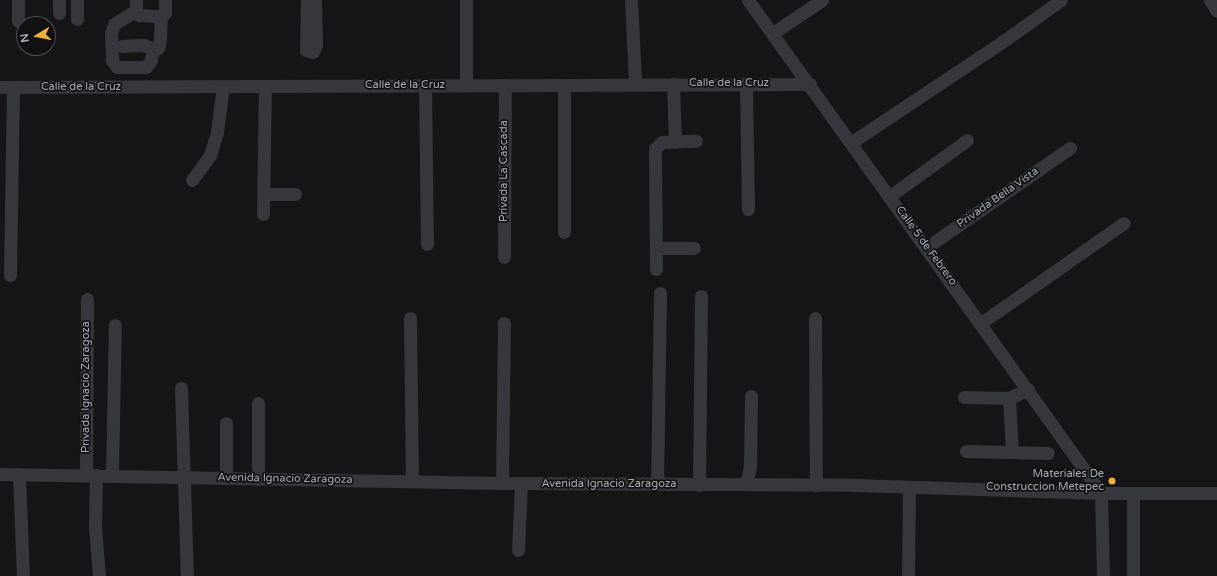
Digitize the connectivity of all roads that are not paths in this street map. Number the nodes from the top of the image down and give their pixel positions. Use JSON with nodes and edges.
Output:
{"nodes":[{"id":1,"x":18,"y":0,"type":"edge"},
{"id":2,"x":77,"y":0,"type":"edge"},
{"id":3,"x":166,"y":0,"type":"edge"},
{"id":4,"x":307,"y":0,"type":"edge"},
{"id":5,"x":315,"y":0,"type":"edge"},
{"id":6,"x":466,"y":0,"type":"edge"},
{"id":7,"x":631,"y":0,"type":"edge"},
{"id":8,"x":748,"y":0,"type":"edge"},
{"id":9,"x":822,"y":0,"type":"edge"},
{"id":10,"x":1061,"y":0,"type":"edge"},
{"id":11,"x":136,"y":5,"type":"edge"},
{"id":12,"x":18,"y":16,"type":"edge"},
{"id":13,"x":161,"y":16,"type":"junction"},
{"id":14,"x":77,"y":19,"type":"dead end"},
{"id":15,"x":773,"y":33,"type":"junction"},
{"id":16,"x":122,"y":46,"type":"dead end"},
{"id":17,"x":153,"y":50,"type":"junction"},
{"id":18,"x":635,"y":83,"type":"junction"},
{"id":19,"x":746,"y":83,"type":"junction"},
{"id":20,"x":673,"y":84,"type":"junction"},
{"id":21,"x":810,"y":84,"type":"junction"},
{"id":22,"x":425,"y":85,"type":"junction"},
{"id":23,"x":466,"y":85,"type":"junction"},
{"id":24,"x":505,"y":85,"type":"junction"},
{"id":25,"x":564,"y":85,"type":"junction"},
{"id":26,"x":223,"y":86,"type":"junction"},
{"id":27,"x":265,"y":86,"type":"junction"},
{"id":28,"x":7,"y":87,"type":"edge"},
{"id":29,"x":967,"y":140,"type":"dead end"},
{"id":30,"x":675,"y":142,"type":"junction"},
{"id":31,"x":696,"y":142,"type":"dead end"},
{"id":32,"x":852,"y":142,"type":"junction"},
{"id":33,"x":1070,"y":148,"type":"dead end"},
{"id":34,"x":192,"y":180,"type":"dead end"},
{"id":35,"x":264,"y":194,"type":"junction"},
{"id":36,"x":295,"y":194,"type":"dead end"},
{"id":37,"x":890,"y":196,"type":"junction"},
{"id":38,"x":748,"y":209,"type":"dead end"},
{"id":39,"x":264,"y":214,"type":"dead end"},
{"id":40,"x":1124,"y":224,"type":"dead end"},
{"id":41,"x":564,"y":232,"type":"dead end"},
{"id":42,"x":427,"y":244,"type":"dead end"},
{"id":43,"x":927,"y":247,"type":"junction"},
{"id":44,"x":656,"y":248,"type":"junction"},
{"id":45,"x":694,"y":248,"type":"dead end"},
{"id":46,"x":504,"y":257,"type":"dead end"},
{"id":47,"x":656,"y":269,"type":"dead end"},
{"id":48,"x":10,"y":275,"type":"dead end"},
{"id":49,"x":660,"y":293,"type":"dead end"},
{"id":50,"x":701,"y":296,"type":"dead end"},
{"id":51,"x":87,"y":299,"type":"dead end"},
{"id":52,"x":410,"y":318,"type":"dead end"},
{"id":53,"x":814,"y":318,"type":"dead end"},
{"id":54,"x":504,"y":323,"type":"dead end"},
{"id":55,"x":981,"y":323,"type":"junction"},
{"id":56,"x":115,"y":325,"type":"dead end"},
{"id":57,"x":181,"y":388,"type":"dead end"},
{"id":58,"x":1028,"y":389,"type":"junction"},
{"id":59,"x":751,"y":396,"type":"dead end"},
{"id":60,"x":964,"y":397,"type":"dead end"},
{"id":61,"x":1009,"y":398,"type":"junction"},
{"id":62,"x":258,"y":403,"type":"dead end"},
{"id":63,"x":226,"y":423,"type":"dead end"},
{"id":64,"x":966,"y":451,"type":"dead end"},
{"id":65,"x":1012,"y":452,"type":"junction"},
{"id":66,"x":1048,"y":453,"type":"dead end"},
{"id":67,"x":0,"y":474,"type":"edge"},
{"id":68,"x":19,"y":474,"type":"junction"},
{"id":69,"x":91,"y":475,"type":"junction"},
{"id":70,"x":112,"y":475,"type":"junction"},
{"id":71,"x":184,"y":476,"type":"junction"},
{"id":72,"x":226,"y":478,"type":"junction"},
{"id":73,"x":258,"y":479,"type":"junction"},
{"id":74,"x":412,"y":481,"type":"junction"},
{"id":75,"x":502,"y":483,"type":"junction"},
{"id":76,"x":521,"y":483,"type":"junction"},
{"id":77,"x":657,"y":484,"type":"junction"},
{"id":78,"x":699,"y":484,"type":"junction"},
{"id":79,"x":746,"y":484,"type":"junction"},
{"id":80,"x":816,"y":485,"type":"junction"},
{"id":81,"x":908,"y":487,"type":"junction"},
{"id":82,"x":1101,"y":493,"type":"junction"},
{"id":83,"x":1133,"y":493,"type":"junction"},
{"id":84,"x":1217,"y":493,"type":"edge"},
{"id":85,"x":518,"y":550,"type":"dead end"},
{"id":86,"x":23,"y":576,"type":"edge"},
{"id":87,"x":99,"y":576,"type":"edge"},
{"id":88,"x":187,"y":576,"type":"edge"},
{"id":89,"x":908,"y":576,"type":"edge"},
{"id":90,"x":1103,"y":576,"type":"edge"},
{"id":91,"x":1133,"y":576,"type":"edge"}],
"edges":[{"from":1,"to":12,"type":"street"},
{"from":2,"to":14,"type":"street"},
{"from":3,"to":13,"type":"street"},
{"from":4,"to":5,"type":"street"},
{"from":6,"to":23,"type":"street"},
{"from":7,"to":18,"type":"street"},
{"from":8,"to":15,"type":"street","name":"Calle 5 de Febrero"},
{"from":9,"to":15,"type":"street"},
{"from":10,"to":32,"type":"street"},
{"from":11,"to":13,"type":"street"},
{"from":11,"to":17,"type":"street"},
{"from":13,"to":17,"type":"street"},
{"from":15,"to":21,"type":"street","name":"Calle 5 de Febrero"},
{"from":16,"to":17,"type":"street"},
{"from":18,"to":20,"type":"street","name":"Calle de la Cruz"},
{"from":18,"to":25,"type":"street","name":"Calle de la Cruz"},
{"from":19,"to":20,"type":"street","name":"Calle de la Cruz"},
{"from":19,"to":21,"type":"street","name":"Calle de la Cruz"},
{"from":19,"to":38,"type":"street"},
{"from":20,"to":30,"type":"street"},
{"from":21,"to":32,"type":"street","name":"Calle 5 de Febrero"},
{"from":22,"to":23,"type":"street","name":"Calle de la Cruz"},
{"from":22,"to":27,"type":"street","name":"Calle de la Cruz"},
{"from":22,"to":42,"type":"street"},
{"from":23,"to":24,"type":"street","name":"Calle de la Cruz"},
{"from":24,"to":25,"type":"street","name":"Calle de la Cruz"},
{"from":24,"to":46,"type":"street","name":"Privada La Cascada"},
{"from":25,"to":41,"type":"street"},
{"from":26,"to":27,"type":"street","name":"Calle de la Cruz"},
{"from":26,"to":28,"type":"street","name":"Calle de la Cruz"},
{"from":26,"to":34,"type":"street"},
{"from":27,"to":35,"type":"street"},
{"from":28,"to":48,"type":"street"},
{"from":29,"to":37,"type":"street"},
{"from":30,"to":31,"type":"street"},
{"from":30,"to":44,"type":"street"},
{"from":32,"to":37,"type":"street","name":"Calle 5 de Febrero"},
{"from":33,"to":43,"type":"street","name":"Privada Bella Vista"},
{"from":35,"to":36,"type":"street"},
{"from":35,"to":39,"type":"street"},
{"from":37,"to":43,"type":"street","name":"Calle 5 de Febrero"},
{"from":40,"to":55,"type":"street"},
{"from":43,"to":55,"type":"street","name":"Calle 5 de Febrero"},
{"from":44,"to":45,"type":"street"},
{"from":44,"to":47,"type":"street"},
{"from":49,"to":77,"type":"street"},
{"from":50,"to":78,"type":"street"},
{"from":51,"to":69,"type":"street","name":"Privada Ignacio Zaragoza"},
{"from":52,"to":74,"type":"street"},
{"from":53,"to":80,"type":"street"},
{"from":54,"to":75,"type":"street"},
{"from":55,"to":58,"type":"street","name":"Calle 5 de Febrero"},
{"from":56,"to":70,"type":"street"},
{"from":57,"to":71,"type":"street"},
{"from":58,"to":61,"type":"street"},
{"from":58,"to":82,"type":"street","name":"Calle 5 de Febrero"},
{"from":59,"to":79,"type":"street"},
{"from":60,"to":61,"type":"street"},
{"from":61,"to":65,"type":"street"},
{"from":62,"to":73,"type":"street"},
{"from":63,"to":72,"type":"street"},
{"from":64,"to":65,"type":"street"},
{"from":65,"to":66,"type":"street"},
{"from":67,"to":68,"type":"street","name":"Avenida Ignacio Zaragoza"},
{"from":68,"to":69,"type":"street","name":"Avenida Ignacio Zaragoza"},
{"from":68,"to":86,"type":"street"},
{"from":69,"to":70,"type":"street","name":"Avenida Ignacio Zaragoza"},
{"from":69,"to":87,"type":"street","name":"Privada Ignacio Zaragoza"},
{"from":70,"to":71,"type":"street","name":"Avenida Ignacio Zaragoza"},
{"from":71,"to":72,"type":"street","name":"Avenida Ignacio Zaragoza"},
{"from":71,"to":88,"type":"street"},
{"from":72,"to":73,"type":"street","name":"Avenida Ignacio Zaragoza"},
{"from":73,"to":74,"type":"street","name":"Avenida Ignacio Zaragoza"},
{"from":74,"to":75,"type":"street","name":"Avenida Ignacio Zaragoza"},
{"from":75,"to":76,"type":"street","name":"Avenida Ignacio Zaragoza"},
{"from":76,"to":77,"type":"street","name":"Avenida Ignacio Zaragoza"},
{"from":76,"to":85,"type":"street"},
{"from":77,"to":78,"type":"street","name":"Avenida Ignacio Zaragoza"},
{"from":78,"to":79,"type":"street","name":"Avenida Ignacio Zaragoza"},
{"from":79,"to":80,"type":"street","name":"Avenida Ignacio Zaragoza"},
{"from":80,"to":81,"type":"street","name":"Avenida Ignacio Zaragoza"},
{"from":81,"to":82,"type":"street","name":"Avenida Ignacio Zaragoza"},
{"from":81,"to":89,"type":"street"},
{"from":82,"to":83,"type":"street","name":"Avenida Ignacio Zaragoza"},
{"from":82,"to":90,"type":"street"},
{"from":83,"to":84,"type":"street","name":"Avenida Ignacio Zaragoza"},
{"from":83,"to":91,"type":"street"}]}
